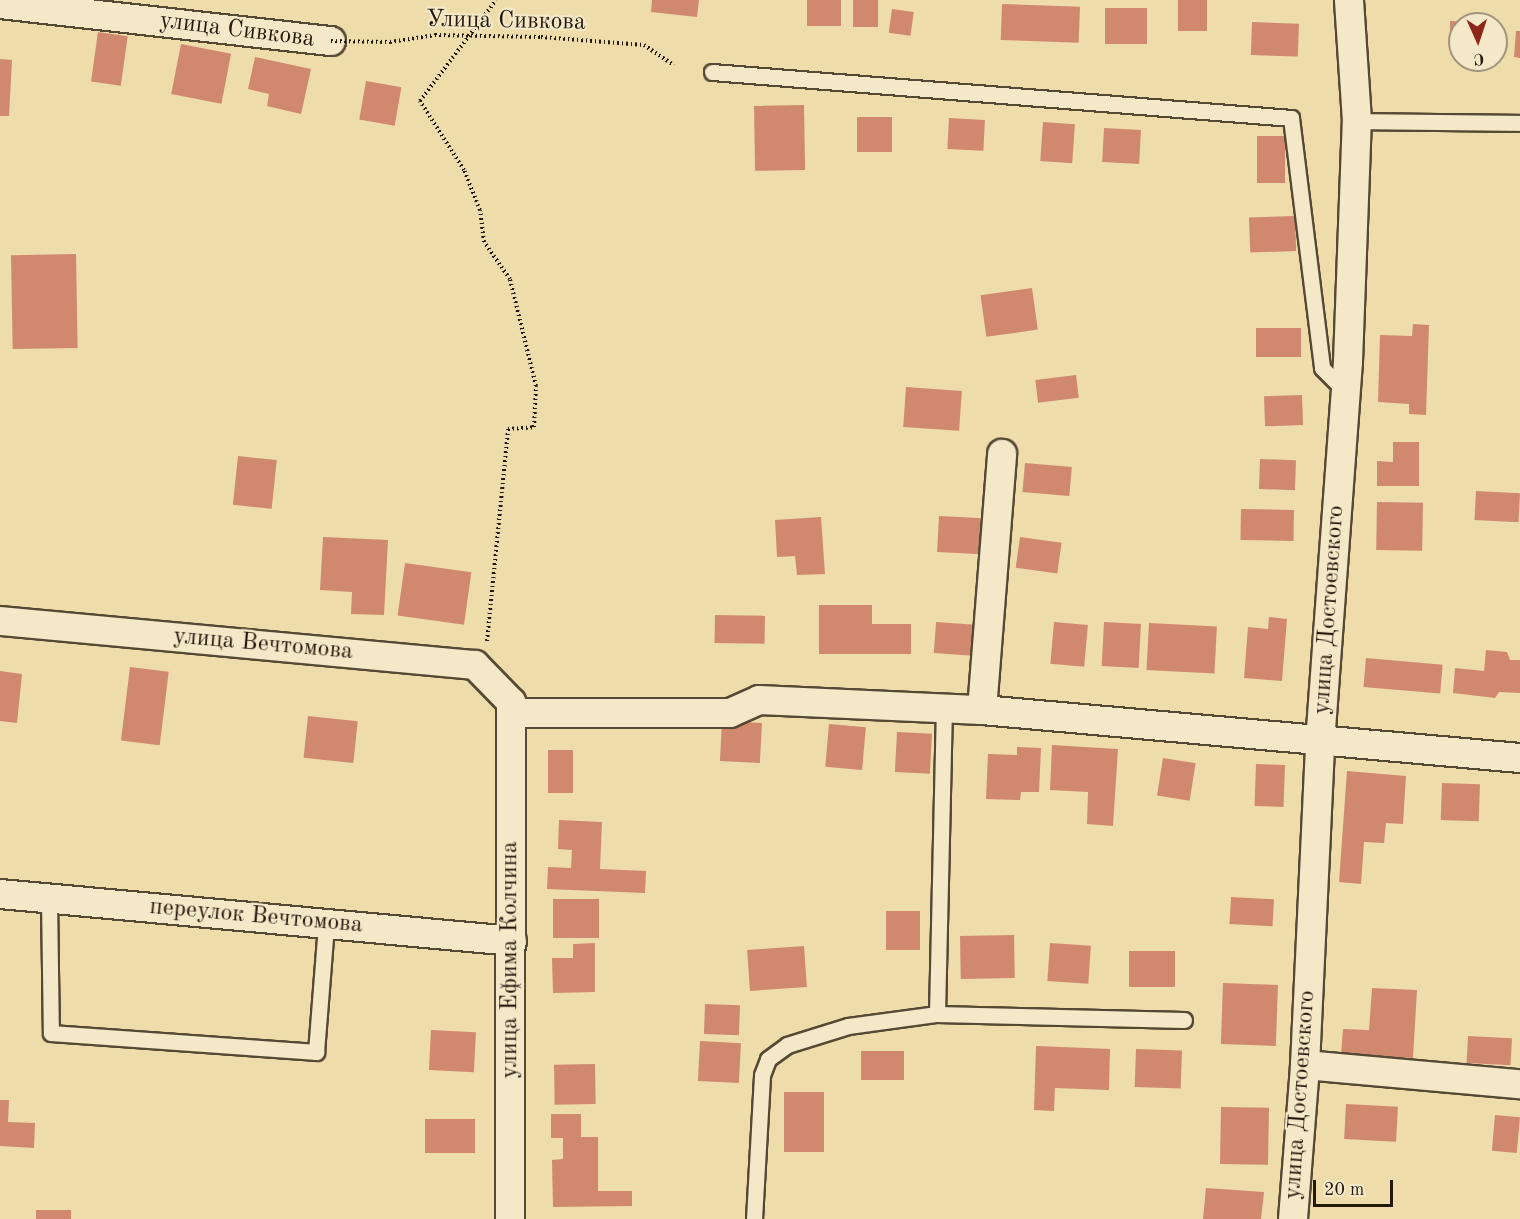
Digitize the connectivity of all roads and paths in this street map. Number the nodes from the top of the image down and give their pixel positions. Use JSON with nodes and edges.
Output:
{"nodes":[{"id":1,"x":496,"y":0,"type":"edge"},
{"id":2,"x":1349,"y":0,"type":"edge"},
{"id":3,"x":0,"y":4,"type":"edge"},
{"id":4,"x":331,"y":41,"type":"joint"},
{"id":5,"x":674,"y":65,"type":"dead end"},
{"id":6,"x":712,"y":72,"type":"dead end"},
{"id":7,"x":1357,"y":121,"type":"junction"},
{"id":8,"x":1520,"y":123,"type":"edge"},
{"id":9,"x":1346,"y":392,"type":"junction"},
{"id":10,"x":1002,"y":454,"type":"dead end"},
{"id":11,"x":0,"y":621,"type":"edge"},
{"id":12,"x":476,"y":665,"type":"junction"},
{"id":13,"x":511,"y":707,"type":"junction"},
{"id":14,"x":944,"y":710,"type":"junction"},
{"id":15,"x":982,"y":710,"type":"junction"},
{"id":16,"x":1320,"y":743,"type":"junction"},
{"id":17,"x":1520,"y":758,"type":"edge"},
{"id":18,"x":0,"y":894,"type":"edge"},
{"id":19,"x":49,"y":898,"type":"junction"},
{"id":20,"x":326,"y":924,"type":"junction"},
{"id":21,"x":512,"y":941,"type":"junction"},
{"id":22,"x":936,"y":1014,"type":"junction"},
{"id":23,"x":1184,"y":1020,"type":"dead end"},
{"id":24,"x":1305,"y":1065,"type":"junction"},
{"id":25,"x":1520,"y":1084,"type":"edge"},
{"id":26,"x":510,"y":1219,"type":"edge"},
{"id":27,"x":754,"y":1219,"type":"edge"},
{"id":28,"x":1293,"y":1219,"type":"edge"}],
"edges":[{"from":1,"to":12,"type":"path"},
{"from":2,"to":7,"type":"street","name":"улица Достоевского"},
{"from":3,"to":4,"type":"street","name":"улица Сивкова"},
{"from":4,"to":5,"type":"path","name":"Улица Сивкова","bridge":true},
{"from":6,"to":9,"type":"lane"},
{"from":7,"to":8,"type":"lane"},
{"from":7,"to":9,"type":"street","name":"улица Достоевского"},
{"from":9,"to":16,"type":"street","name":"улица Достоевского"},
{"from":10,"to":15,"type":"street"},
{"from":11,"to":12,"type":"street","name":"улица Вечтомова"},
{"from":12,"to":13,"type":"street"},
{"from":13,"to":14,"type":"street"},
{"from":13,"to":21,"type":"street","name":"улица Ефима Колчина"},
{"from":14,"to":15,"type":"street"},
{"from":14,"to":22,"type":"lane"},
{"from":15,"to":16,"type":"street"},
{"from":16,"to":17,"type":"street"},
{"from":16,"to":24,"type":"street","name":"улица Достоевского"},
{"from":18,"to":19,"type":"street","name":"переулок Вечтомова"},
{"from":19,"to":20,"type":"street","name":"переулок Вечтомова"},
{"from":19,"to":20,"type":"lane"},
{"from":20,"to":21,"type":"street","name":"переулок Вечтомова"},
{"from":21,"to":26,"type":"street","name":"улица Ефима Колчина"},
{"from":22,"to":23,"type":"lane"},
{"from":22,"to":27,"type":"lane"},
{"from":24,"to":25,"type":"street"},
{"from":24,"to":28,"type":"street","name":"улица Достоевского"}]}
